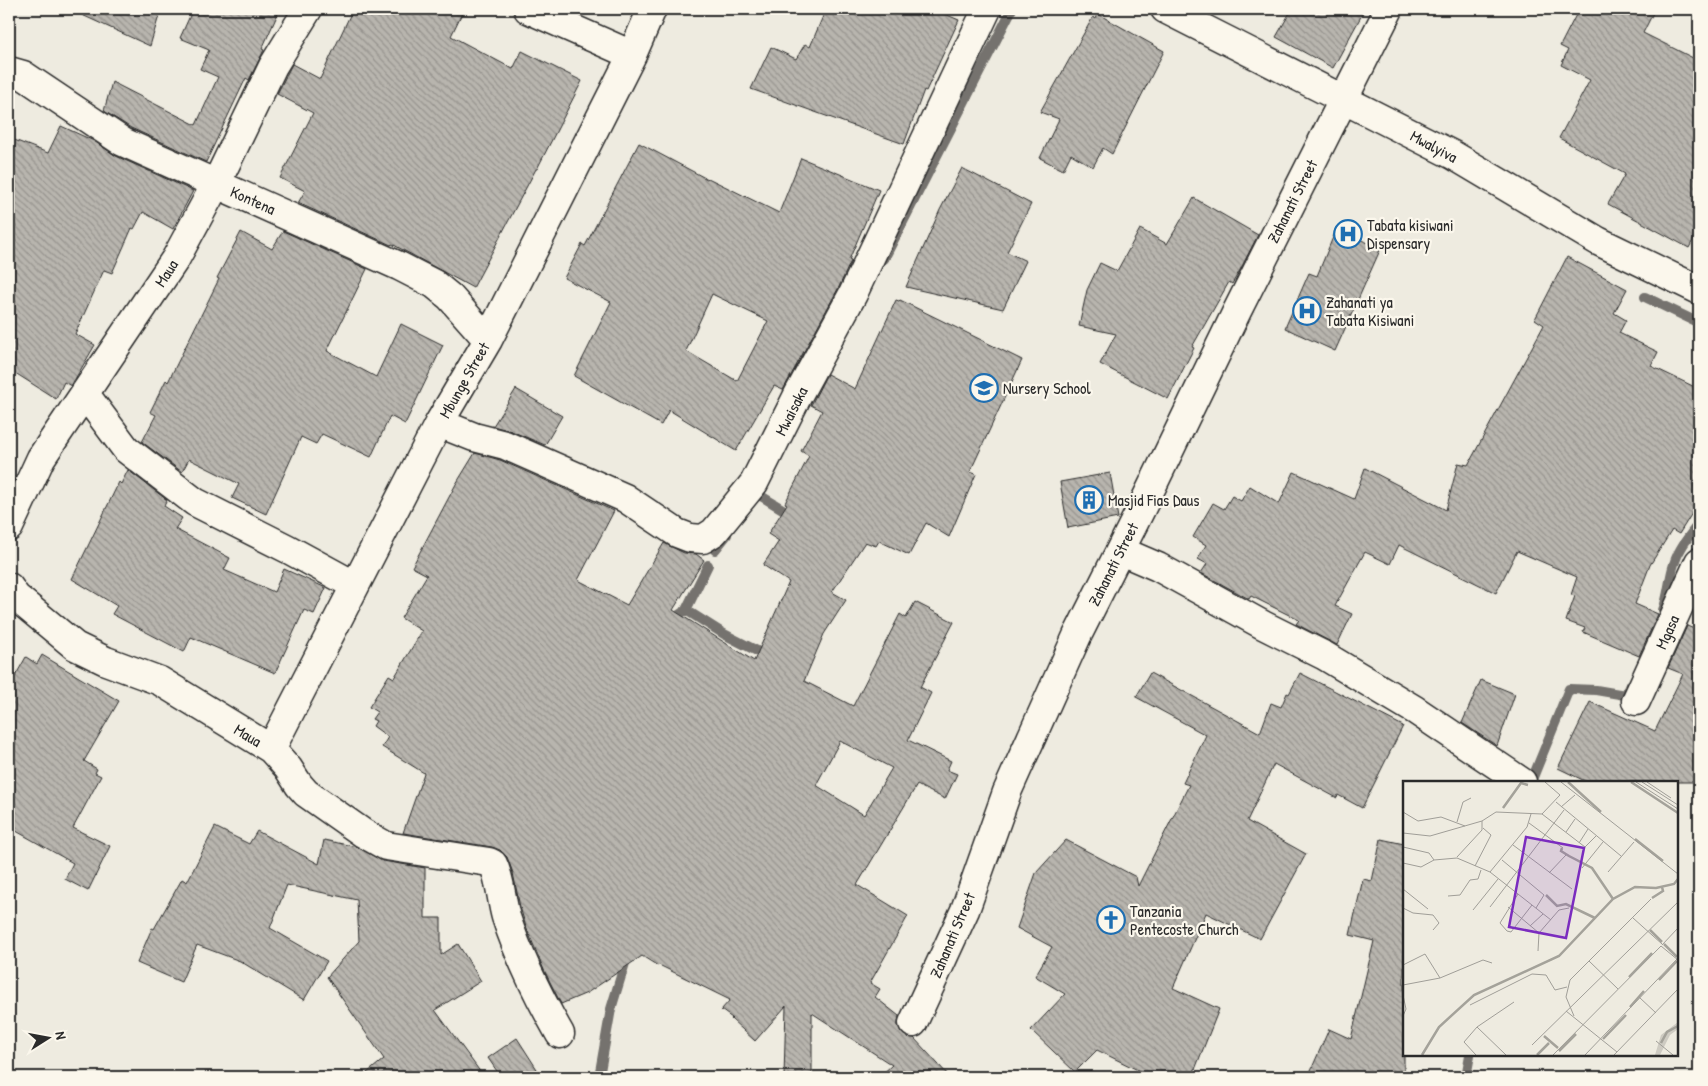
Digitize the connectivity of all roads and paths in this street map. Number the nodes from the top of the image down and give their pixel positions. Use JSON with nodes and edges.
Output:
{"nodes":[{"id":1,"x":308,"y":9,"type":"edge"},
{"id":2,"x":528,"y":9,"type":"edge"},
{"id":3,"x":652,"y":9,"type":"edge"},
{"id":4,"x":987,"y":9,"type":"edge"},
{"id":5,"x":1165,"y":9,"type":"edge"},
{"id":6,"x":1390,"y":9,"type":"edge"},
{"id":7,"x":632,"y":55,"type":"junction"},
{"id":8,"x":9,"y":72,"type":"edge"},
{"id":9,"x":1344,"y":99,"type":"junction"},
{"id":10,"x":216,"y":184,"type":"junction"},
{"id":11,"x":1699,"y":290,"type":"edge"},
{"id":12,"x":488,"y":340,"type":"junction"},
{"id":13,"x":84,"y":394,"type":"junction"},
{"id":14,"x":439,"y":423,"type":"junction"},
{"id":15,"x":9,"y":527,"type":"edge"},
{"id":16,"x":1121,"y":551,"type":"junction"},
{"id":17,"x":1699,"y":562,"type":"edge"},
{"id":18,"x":354,"y":585,"type":"junction"},
{"id":19,"x":9,"y":587,"type":"edge"},
{"id":20,"x":1636,"y":701,"type":"dead end"},
{"id":21,"x":271,"y":749,"type":"junction"},
{"id":22,"x":1521,"y":781,"type":"edge"},
{"id":23,"x":913,"y":1023,"type":"dead end"},
{"id":24,"x":560,"y":1034,"type":"dead end"}],
"edges":[{"from":1,"to":10,"type":"street","name":"Maua"},
{"from":2,"to":7,"type":"street"},
{"from":3,"to":7,"type":"street","name":"Mbunge Street"},
{"from":4,"to":14,"type":"street","name":"Mwaisaka"},
{"from":5,"to":9,"type":"street","name":"Mwalyiva"},
{"from":6,"to":9,"type":"street","name":"Zahanati Street"},
{"from":7,"to":12,"type":"street","name":"Mbunge Street"},
{"from":8,"to":10,"type":"street","name":"Kontena"},
{"from":9,"to":11,"type":"street","name":"Mwalyiva"},
{"from":9,"to":16,"type":"street","name":"Zahanati Street"},
{"from":10,"to":12,"type":"street","name":"Kontena"},
{"from":10,"to":13,"type":"street","name":"Maua"},
{"from":12,"to":14,"type":"street","name":"Mbunge Street"},
{"from":13,"to":15,"type":"street","name":"Maua"},
{"from":13,"to":18,"type":"street"},
{"from":14,"to":18,"type":"street","name":"Mbunge Street"},
{"from":16,"to":22,"type":"street"},
{"from":16,"to":23,"type":"street","name":"Zahanati Street"},
{"from":17,"to":20,"type":"street","name":"Mgasa"},
{"from":18,"to":21,"type":"street","name":"Mbunge Street"},
{"from":19,"to":21,"type":"street","name":"Maua"},
{"from":21,"to":24,"type":"street","name":"Maua"}]}
